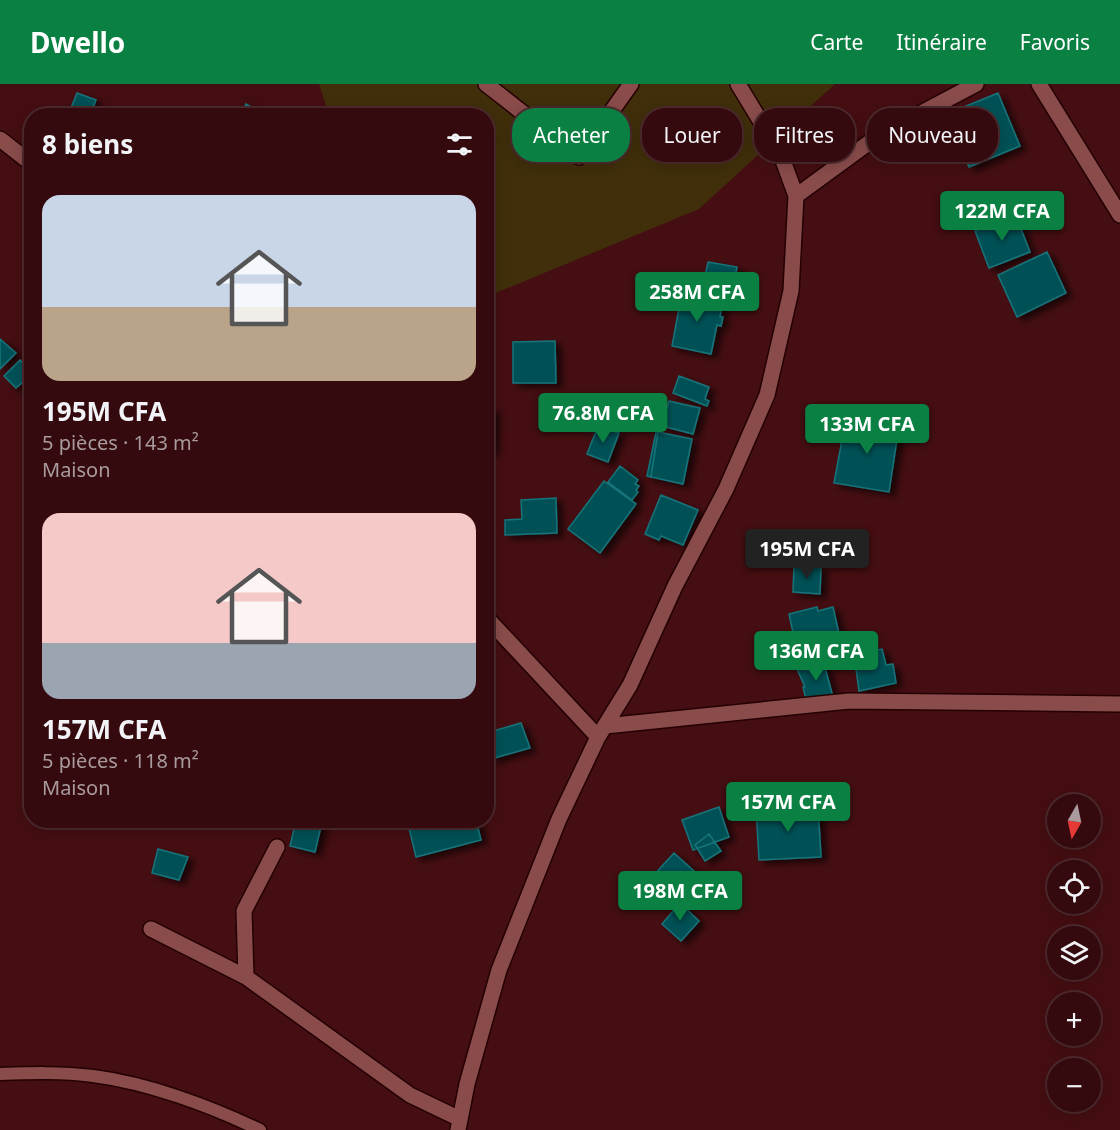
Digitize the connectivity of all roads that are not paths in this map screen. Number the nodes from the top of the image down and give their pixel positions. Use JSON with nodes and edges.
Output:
{"nodes":[{"id":1,"x":486,"y":84,"type":"edge"},
{"id":2,"x":631,"y":84,"type":"edge"},
{"id":3,"x":738,"y":84,"type":"edge"},
{"id":4,"x":976,"y":84,"type":"edge"},
{"id":5,"x":1040,"y":84,"type":"edge"},
{"id":6,"x":0,"y":139,"type":"edge"},
{"id":7,"x":24,"y":158,"type":"edge"},
{"id":8,"x":796,"y":196,"type":"junction"},
{"id":9,"x":1120,"y":215,"type":"edge"},
{"id":10,"x":494,"y":625,"type":"edge"},
{"id":11,"x":1120,"y":704,"type":"edge"},
{"id":12,"x":601,"y":731,"type":"junction"},
{"id":13,"x":277,"y":847,"type":"dead end"},
{"id":14,"x":151,"y":929,"type":"dead end"},
{"id":15,"x":246,"y":977,"type":"junction"},
{"id":16,"x":0,"y":1074,"type":"edge"},
{"id":17,"x":459,"y":1124,"type":"edge"},
{"id":18,"x":260,"y":1130,"type":"edge"}],
"edges":[{"from":1,"to":2,"type":"street"},
{"from":3,"to":8,"type":"street"},
{"from":4,"to":8,"type":"street"},
{"from":5,"to":9,"type":"street"},
{"from":6,"to":7,"type":"street"},
{"from":8,"to":12,"type":"street"},
{"from":10,"to":12,"type":"street"},
{"from":11,"to":12,"type":"street"},
{"from":12,"to":17,"type":"street"},
{"from":13,"to":15,"type":"street"},
{"from":14,"to":15,"type":"street"},
{"from":15,"to":17,"type":"street"},
{"from":16,"to":18,"type":"lane"}]}
